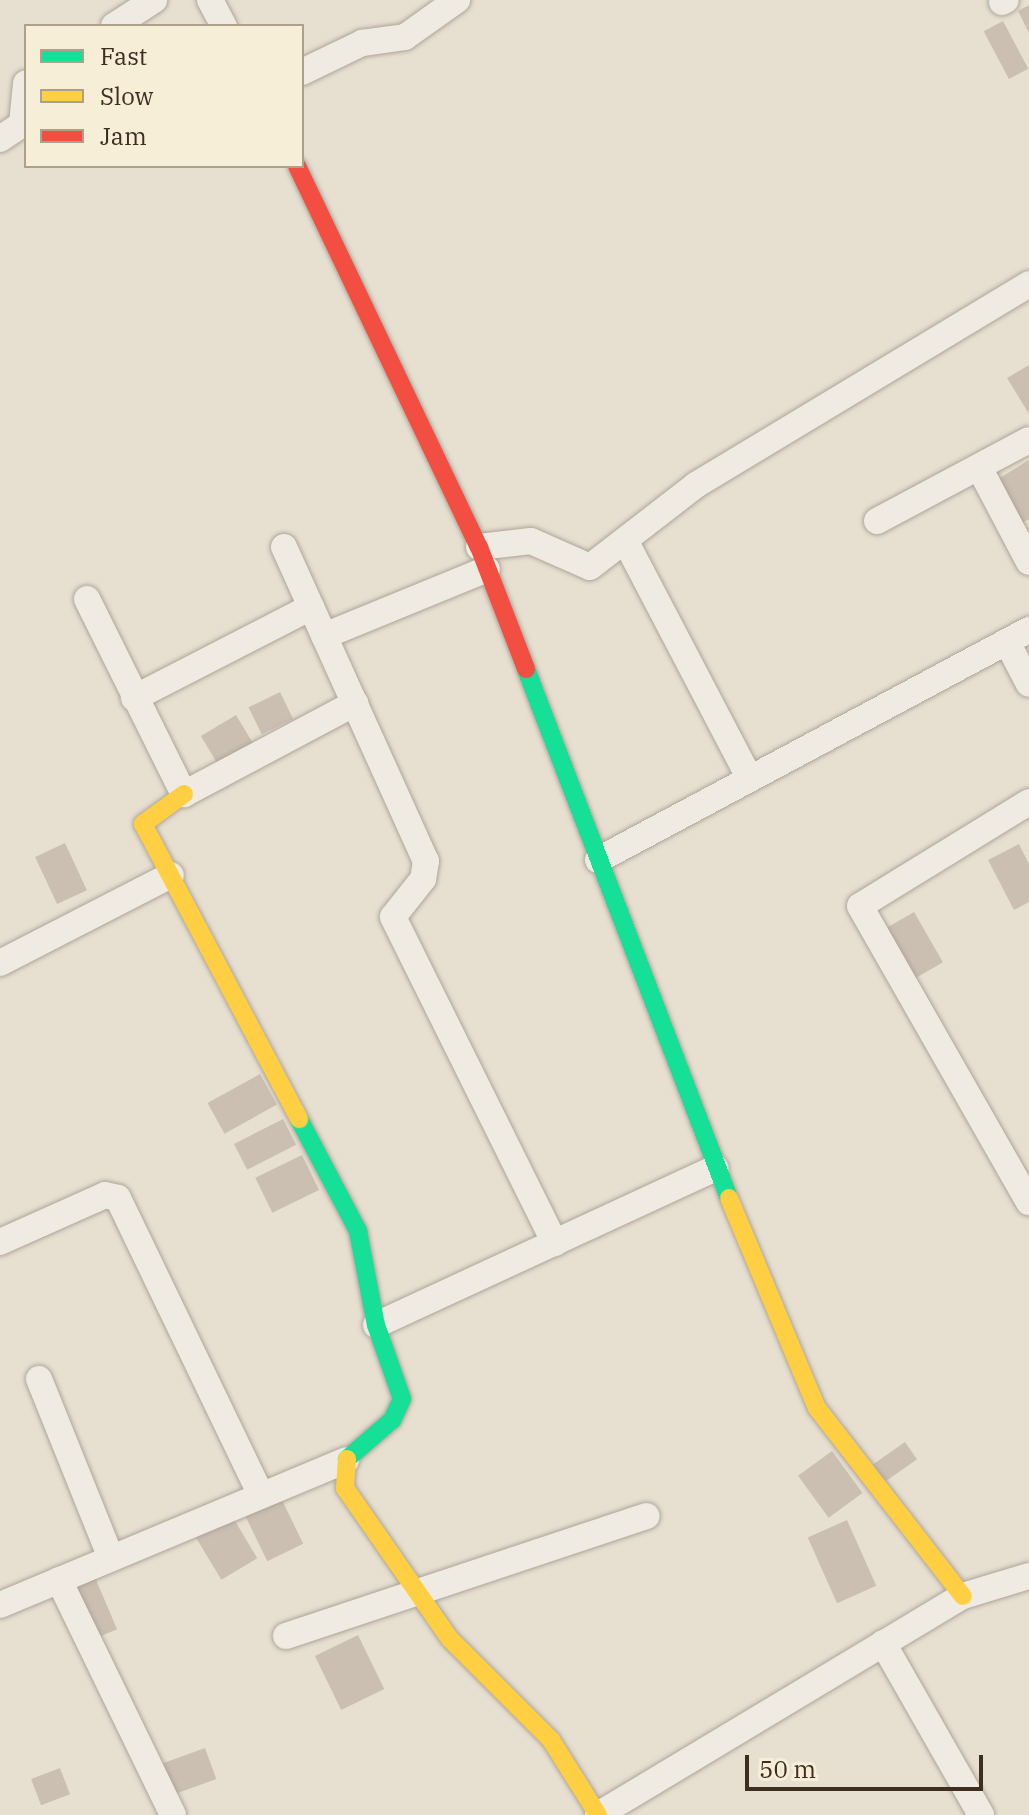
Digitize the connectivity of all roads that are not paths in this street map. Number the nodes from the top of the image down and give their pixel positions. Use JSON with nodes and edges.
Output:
{"nodes":[{"id":1,"x":154,"y":0,"type":"edge"},
{"id":2,"x":210,"y":0,"type":"edge"},
{"id":3,"x":457,"y":0,"type":"edge"},
{"id":4,"x":117,"y":24,"type":"edge"},
{"id":5,"x":223,"y":24,"type":"edge"},
{"id":6,"x":304,"y":71,"type":"edge"},
{"id":7,"x":24,"y":104,"type":"edge"},
{"id":8,"x":0,"y":139,"type":"edge"},
{"id":9,"x":298,"y":168,"type":"edge"},
{"id":10,"x":1029,"y":284,"type":"edge"},
{"id":11,"x":1029,"y":440,"type":"edge"},
{"id":12,"x":980,"y":469,"type":"junction"},
{"id":13,"x":877,"y":521,"type":"dead end"},
{"id":14,"x":627,"y":544,"type":"junction"},
{"id":15,"x":284,"y":547,"type":"dead end"},
{"id":16,"x":483,"y":558,"type":"junction"},
{"id":17,"x":1029,"y":562,"type":"edge"},
{"id":18,"x":87,"y":599,"type":"dead end"},
{"id":19,"x":311,"y":607,"type":"junction"},
{"id":20,"x":324,"y":636,"type":"junction"},
{"id":21,"x":1018,"y":636,"type":"edge"},
{"id":22,"x":1029,"y":684,"type":"edge"},
{"id":23,"x":134,"y":698,"type":"junction"},
{"id":24,"x":355,"y":703,"type":"junction"},
{"id":25,"x":749,"y":777,"type":"junction"},
{"id":26,"x":184,"y":794,"type":"junction"},
{"id":27,"x":1029,"y":802,"type":"edge"},
{"id":28,"x":598,"y":860,"type":"junction"},
{"id":29,"x":171,"y":875,"type":"junction"},
{"id":30,"x":0,"y":963,"type":"edge"},
{"id":31,"x":716,"y":1168,"type":"junction"},
{"id":32,"x":1029,"y":1202,"type":"edge"},
{"id":33,"x":0,"y":1242,"type":"edge"},
{"id":34,"x":555,"y":1243,"type":"junction"},
{"id":35,"x":376,"y":1325,"type":"junction"},
{"id":36,"x":39,"y":1379,"type":"dead end"},
{"id":37,"x":346,"y":1460,"type":"junction"},
{"id":38,"x":261,"y":1495,"type":"junction"},
{"id":39,"x":647,"y":1516,"type":"dead end"},
{"id":40,"x":111,"y":1558,"type":"junction"},
{"id":41,"x":1029,"y":1576,"type":"edge"},
{"id":42,"x":59,"y":1580,"type":"junction"},
{"id":43,"x":426,"y":1595,"type":"junction"},
{"id":44,"x":963,"y":1596,"type":"junction"},
{"id":45,"x":0,"y":1605,"type":"edge"},
{"id":46,"x":286,"y":1636,"type":"dead end"},
{"id":47,"x":883,"y":1643,"type":"junction"},
{"id":48,"x":173,"y":1815,"type":"edge"},
{"id":49,"x":598,"y":1815,"type":"edge"},
{"id":50,"x":981,"y":1815,"type":"edge"}],
"edges":[{"from":1,"to":4,"type":"street"},
{"from":2,"to":5,"type":"street"},
{"from":3,"to":6,"type":"street"},
{"from":7,"to":8,"type":"street"},
{"from":9,"to":16,"type":"street"},
{"from":10,"to":14,"type":"street"},
{"from":11,"to":12,"type":"street"},
{"from":12,"to":13,"type":"street"},
{"from":12,"to":17,"type":"street"},
{"from":14,"to":16,"type":"street"},
{"from":14,"to":25,"type":"street"},
{"from":15,"to":19,"type":"street"},
{"from":16,"to":20,"type":"street"},
{"from":16,"to":28,"type":"street"},
{"from":18,"to":23,"type":"street"},
{"from":19,"to":20,"type":"street"},
{"from":19,"to":23,"type":"street"},
{"from":20,"to":24,"type":"street"},
{"from":21,"to":22,"type":"street"},
{"from":21,"to":25,"type":"street"},
{"from":23,"to":26,"type":"street"},
{"from":24,"to":26,"type":"street"},
{"from":24,"to":34,"type":"street"},
{"from":25,"to":28,"type":"street"},
{"from":26,"to":29,"type":"street"},
{"from":27,"to":32,"type":"street"},
{"from":28,"to":31,"type":"street"},
{"from":29,"to":30,"type":"street"},
{"from":29,"to":35,"type":"street"},
{"from":31,"to":34,"type":"street"},
{"from":31,"to":44,"type":"street"},
{"from":33,"to":38,"type":"street"},
{"from":34,"to":35,"type":"street"},
{"from":35,"to":37,"type":"street"},
{"from":36,"to":40,"type":"street"},
{"from":37,"to":38,"type":"street"},
{"from":37,"to":43,"type":"street"},
{"from":38,"to":40,"type":"street"},
{"from":39,"to":43,"type":"street"},
{"from":40,"to":42,"type":"street"},
{"from":41,"to":44,"type":"street"},
{"from":42,"to":45,"type":"street"},
{"from":42,"to":48,"type":"street"},
{"from":43,"to":46,"type":"street"},
{"from":43,"to":49,"type":"street"},
{"from":44,"to":47,"type":"street"},
{"from":47,"to":49,"type":"street"},
{"from":47,"to":50,"type":"street"}]}
